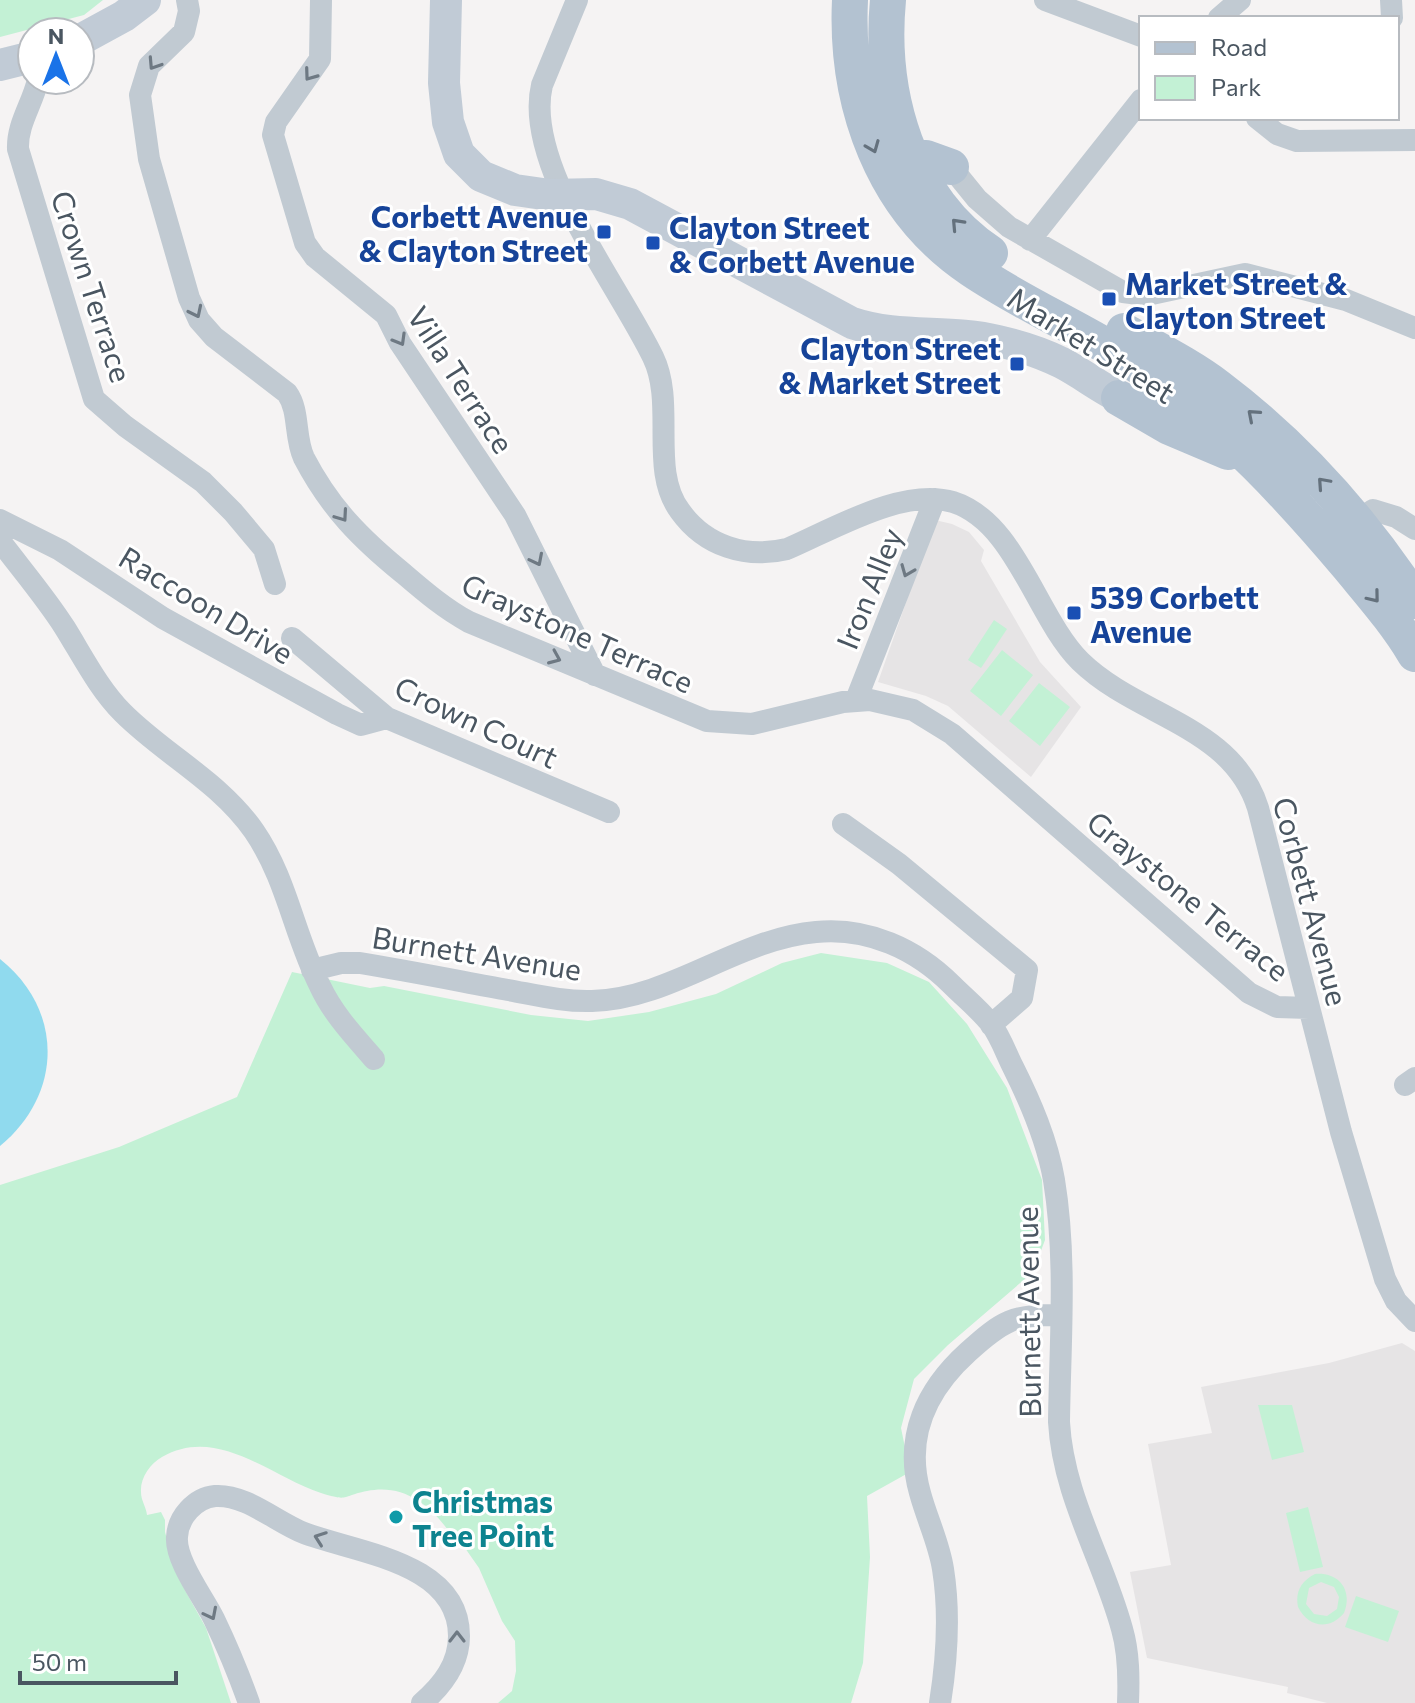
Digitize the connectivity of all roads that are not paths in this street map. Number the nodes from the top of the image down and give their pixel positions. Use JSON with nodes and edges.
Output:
{"nodes":[{"id":1,"x":145,"y":0,"type":"edge"},
{"id":2,"x":187,"y":0,"type":"edge"},
{"id":3,"x":321,"y":0,"type":"edge"},
{"id":4,"x":446,"y":0,"type":"edge"},
{"id":5,"x":577,"y":0,"type":"edge"},
{"id":6,"x":850,"y":0,"type":"edge"},
{"id":7,"x":888,"y":0,"type":"edge"},
{"id":8,"x":1045,"y":0,"type":"edge"},
{"id":9,"x":1240,"y":0,"type":"edge"},
{"id":10,"x":1221,"y":16,"type":"edge"},
{"id":11,"x":96,"y":31,"type":"edge"},
{"id":12,"x":1139,"y":35,"type":"edge"},
{"id":13,"x":34,"y":96,"type":"edge"},
{"id":14,"x":1139,"y":103,"type":"edge"},
{"id":15,"x":1260,"y":120,"type":"edge"},
{"id":16,"x":1397,"y":120,"type":"edge"},
{"id":17,"x":1406,"y":140,"type":"edge"},
{"id":18,"x":911,"y":158,"type":"junction"},
{"id":19,"x":951,"y":167,"type":"joint"},
{"id":20,"x":564,"y":195,"type":"junction"},
{"id":21,"x":1030,"y":240,"type":"junction"},
{"id":22,"x":1415,"y":328,"type":"edge"},
{"id":23,"x":1181,"y":379,"type":"junction"},
{"id":24,"x":1119,"y":398,"type":"junction"},
{"id":25,"x":1264,"y":472,"type":"junction"},
{"id":26,"x":935,"y":499,"type":"junction"},
{"id":27,"x":0,"y":520,"type":"edge"},
{"id":28,"x":1415,"y":529,"type":"edge"},
{"id":29,"x":1343,"y":532,"type":"junction"},
{"id":30,"x":0,"y":541,"type":"edge"},
{"id":31,"x":275,"y":584,"type":"dead end"},
{"id":32,"x":1415,"y":601,"type":"edge"},
{"id":33,"x":292,"y":638,"type":"dead end"},
{"id":34,"x":1415,"y":654,"type":"edge"},
{"id":35,"x":595,"y":675,"type":"junction"},
{"id":36,"x":856,"y":700,"type":"junction"},
{"id":37,"x":387,"y":718,"type":"junction"},
{"id":38,"x":609,"y":812,"type":"dead end"},
{"id":39,"x":843,"y":824,"type":"dead end"},
{"id":40,"x":312,"y":970,"type":"junction"},
{"id":41,"x":1309,"y":1008,"type":"junction"},
{"id":42,"x":991,"y":1025,"type":"junction"},
{"id":43,"x":374,"y":1059,"type":"dead end"},
{"id":44,"x":1060,"y":1315,"type":"junction"},
{"id":45,"x":1415,"y":1321,"type":"edge"},
{"id":46,"x":249,"y":1703,"type":"edge"},
{"id":47,"x":422,"y":1703,"type":"edge"},
{"id":48,"x":940,"y":1703,"type":"edge"},
{"id":49,"x":1128,"y":1703,"type":"edge"}],
"edges":[{"from":1,"to":11,"type":"main road"},
{"from":2,"to":35,"type":"street","name":"Graystone Terrace","one_way":true},
{"from":3,"to":35,"type":"street","name":"Villa Terrace","one_way":true},
{"from":4,"to":20,"type":"main road"},
{"from":5,"to":20,"type":"street","name":"Corbett Avenue"},
{"from":6,"to":23,"type":"main road","name":"Market Street","one_way":true},
{"from":7,"to":18,"type":"main road","name":"Market Street"},
{"from":8,"to":12,"type":"street"},
{"from":9,"to":10,"type":"street"},
{"from":13,"to":31,"type":"street","name":"Crown Terrace"},
{"from":14,"to":21,"type":"street"},
{"from":15,"to":17,"type":"street"},
{"from":16,"to":17,"type":"street"},
{"from":18,"to":19,"type":"main road"},
{"from":23,"to":18,"type":"main road","name":"Market Street","one_way":true},
{"from":19,"to":21,"type":"street"},
{"from":20,"to":24,"type":"main road"},
{"from":20,"to":26,"type":"street","name":"Corbett Avenue"},
{"from":21,"to":22,"type":"street"},
{"from":23,"to":24,"type":"main road"},
{"from":23,"to":25,"type":"main road","name":"Market Street"},
{"from":29,"to":23,"type":"main road","name":"Market Street","one_way":true},
{"from":24,"to":25,"type":"main road"},
{"from":25,"to":29,"type":"main road","name":"Market Street"},
{"from":26,"to":36,"type":"street","name":"Iron Alley","one_way":true},
{"from":26,"to":41,"type":"street","name":"Corbett Avenue"},
{"from":27,"to":37,"type":"street","name":"Raccoon Drive"},
{"from":28,"to":29,"type":"street"},
{"from":29,"to":32,"type":"main road","name":"Market Street"},
{"from":29,"to":34,"type":"main road","name":"Market Street","one_way":true},
{"from":30,"to":40,"type":"street"},
{"from":33,"to":37,"type":"street","name":"Crown Court"},
{"from":35,"to":36,"type":"street","name":"Graystone Terrace"},
{"from":36,"to":41,"type":"street","name":"Graystone Terrace"},
{"from":37,"to":38,"type":"street","name":"Crown Court"},
{"from":39,"to":42,"type":"street"},
{"from":40,"to":42,"type":"street","name":"Burnett Avenue"},
{"from":40,"to":43,"type":"street"},
{"from":41,"to":45,"type":"street","name":"Corbett Avenue"},
{"from":42,"to":44,"type":"street","name":"Burnett Avenue"},
{"from":44,"to":48,"type":"street"},
{"from":44,"to":49,"type":"street","name":"Burnett Avenue"},
{"from":47,"to":46,"type":"street","one_way":true}]}
